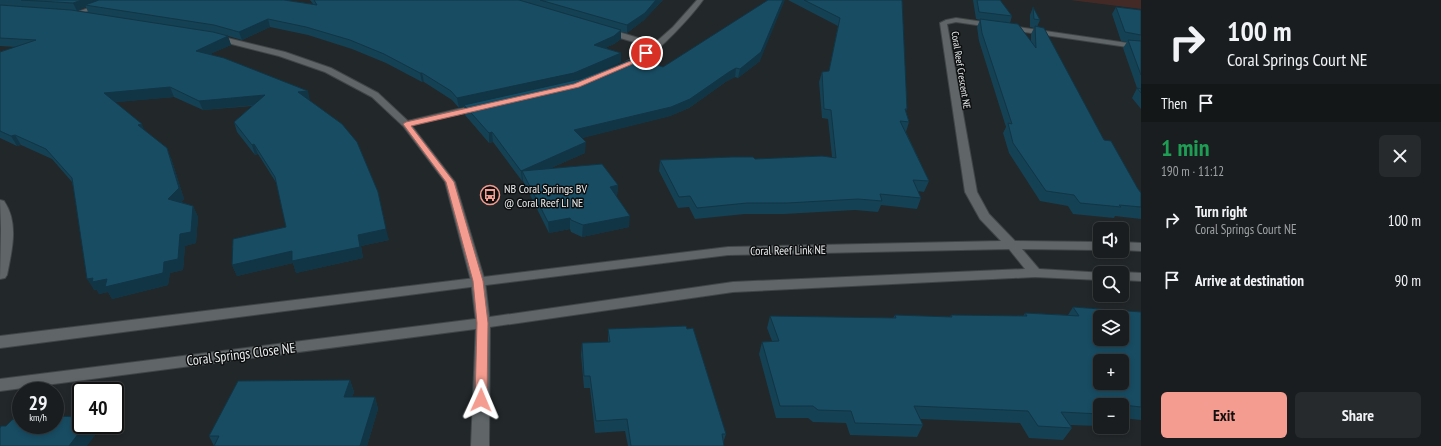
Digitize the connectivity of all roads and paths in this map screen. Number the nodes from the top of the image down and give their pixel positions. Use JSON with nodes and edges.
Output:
{"nodes":[{"id":1,"x":116,"y":0,"type":"edge"},
{"id":2,"x":700,"y":0,"type":"edge"},
{"id":3,"x":98,"y":17,"type":"edge"},
{"id":4,"x":596,"y":28,"type":"edge"},
{"id":5,"x":208,"y":36,"type":"edge"},
{"id":6,"x":656,"y":46,"type":"junction"},
{"id":7,"x":1141,"y":46,"type":"edge"},
{"id":8,"x":616,"y":70,"type":"edge"},
{"id":9,"x":486,"y":106,"type":"edge"},
{"id":10,"x":406,"y":124,"type":"junction"},
{"id":11,"x":0,"y":203,"type":"edge"},
{"id":12,"x":1012,"y":245,"type":"junction"},
{"id":13,"x":1093,"y":246,"type":"edge"},
{"id":14,"x":1129,"y":246,"type":"edge"},
{"id":15,"x":1141,"y":246,"type":"edge"},
{"id":16,"x":1035,"y":274,"type":"junction"},
{"id":17,"x":0,"y":275,"type":"edge"},
{"id":18,"x":1093,"y":276,"type":"edge"},
{"id":19,"x":1129,"y":276,"type":"edge"},
{"id":20,"x":1141,"y":277,"type":"edge"},
{"id":21,"x":478,"y":281,"type":"junction"},
{"id":22,"x":483,"y":323,"type":"junction"},
{"id":23,"x":0,"y":342,"type":"edge"},
{"id":24,"x":0,"y":385,"type":"edge"},
{"id":25,"x":480,"y":446,"type":"edge"}],
"edges":[{"from":1,"to":3,"type":"street"},
{"from":2,"to":6,"type":"street"},
{"from":4,"to":6,"type":"street"},
{"from":5,"to":10,"type":"street"},
{"from":6,"to":8,"type":"street"},
{"from":7,"to":12,"type":"street","name":"Coral Reef Crescent NE"},
{"from":9,"to":10,"type":"street"},
{"from":10,"to":21,"type":"street"},
{"from":11,"to":17,"type":"street"},
{"from":12,"to":13,"type":"street","name":"Coral Reef Link NE"},
{"from":12,"to":16,"type":"street","name":"Coral Reef Crescent NE"},
{"from":12,"to":21,"type":"street","name":"Coral Reef Link NE"},
{"from":14,"to":15,"type":"street"},
{"from":16,"to":18,"type":"street"},
{"from":16,"to":22,"type":"street"},
{"from":19,"to":20,"type":"street"},
{"from":21,"to":22,"type":"street"},
{"from":21,"to":23,"type":"street"},
{"from":22,"to":24,"type":"street","name":"Coral Springs Close NE"},
{"from":22,"to":25,"type":"street"}]}
